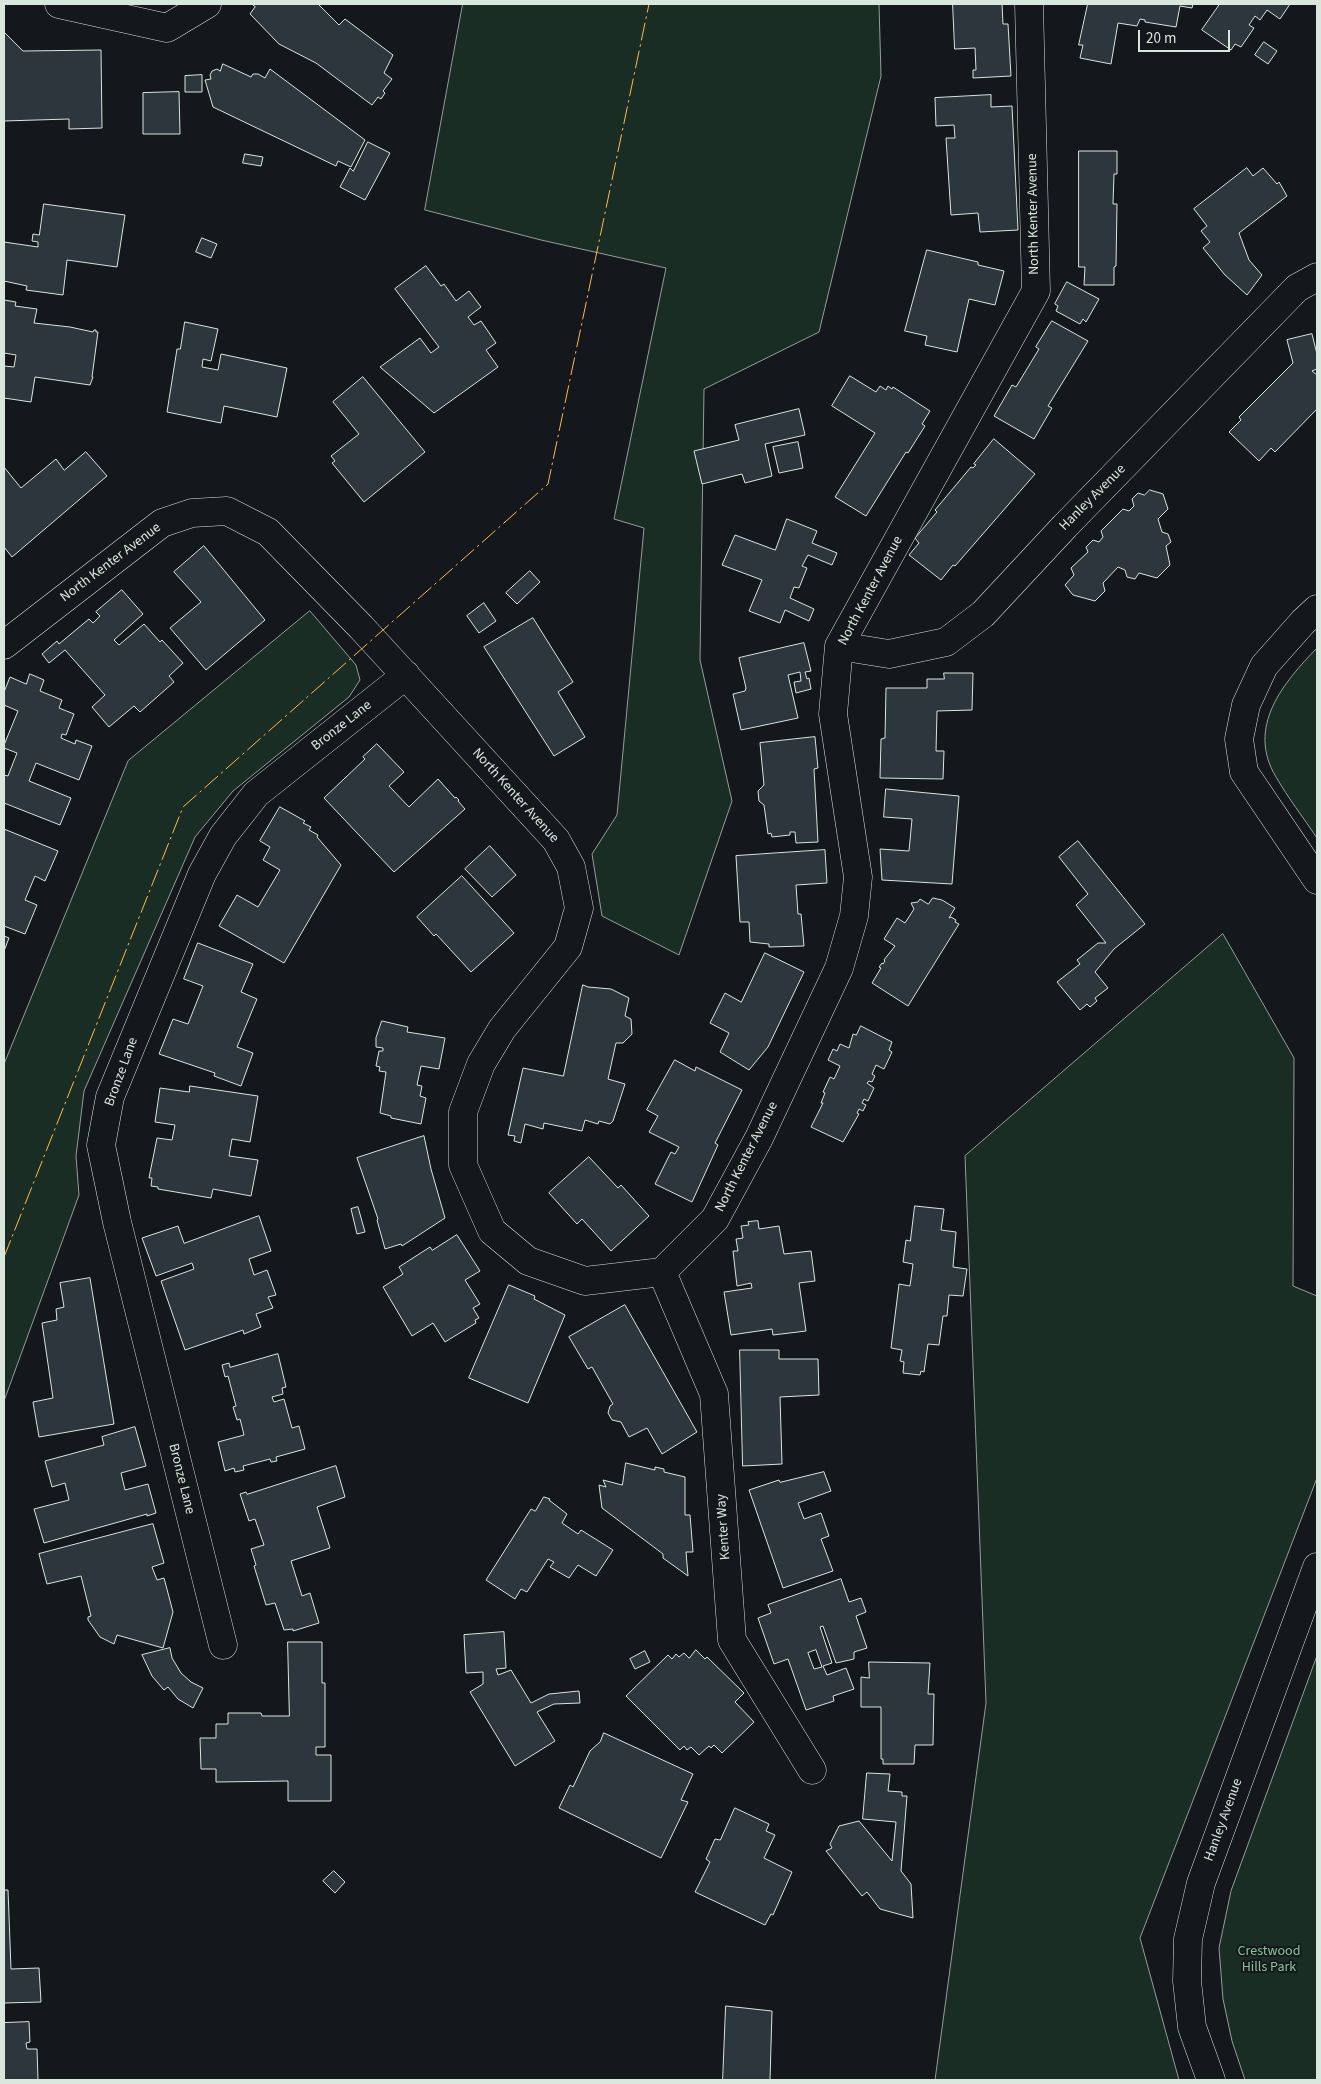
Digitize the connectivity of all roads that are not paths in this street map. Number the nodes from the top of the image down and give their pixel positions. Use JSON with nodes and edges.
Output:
{"nodes":[{"id":1,"x":59,"y":4,"type":"edge"},
{"id":2,"x":207,"y":4,"type":"edge"},
{"id":3,"x":1029,"y":4,"type":"edge"},
{"id":4,"x":1317,"y":277,"type":"edge"},
{"id":5,"x":1317,"y":609,"type":"edge"},
{"id":6,"x":4,"y":646,"type":"edge"},
{"id":7,"x":840,"y":646,"type":"junction"},
{"id":8,"x":406,"y":675,"type":"junction"},
{"id":9,"x":1317,"y":880,"type":"edge"},
{"id":10,"x":662,"y":1272,"type":"junction"},
{"id":11,"x":1317,"y":1567,"type":"edge"},
{"id":12,"x":223,"y":1645,"type":"dead end"},
{"id":13,"x":812,"y":1770,"type":"dead end"},
{"id":14,"x":1211,"y":2080,"type":"edge"}],
"edges":[{"from":1,"to":2,"type":"street"},
{"from":3,"to":7,"type":"street","name":"North Kenter Avenue"},
{"from":4,"to":7,"type":"street","name":"Hanley Avenue"},
{"from":5,"to":9,"type":"street"},
{"from":6,"to":8,"type":"street","name":"North Kenter Avenue"},
{"from":7,"to":10,"type":"street","name":"North Kenter Avenue"},
{"from":8,"to":10,"type":"street","name":"North Kenter Avenue"},
{"from":8,"to":12,"type":"street","name":"Bronze Lane"},
{"from":10,"to":13,"type":"street","name":"Kenter Way"},
{"from":11,"to":14,"type":"street","name":"Hanley Avenue"}]}
